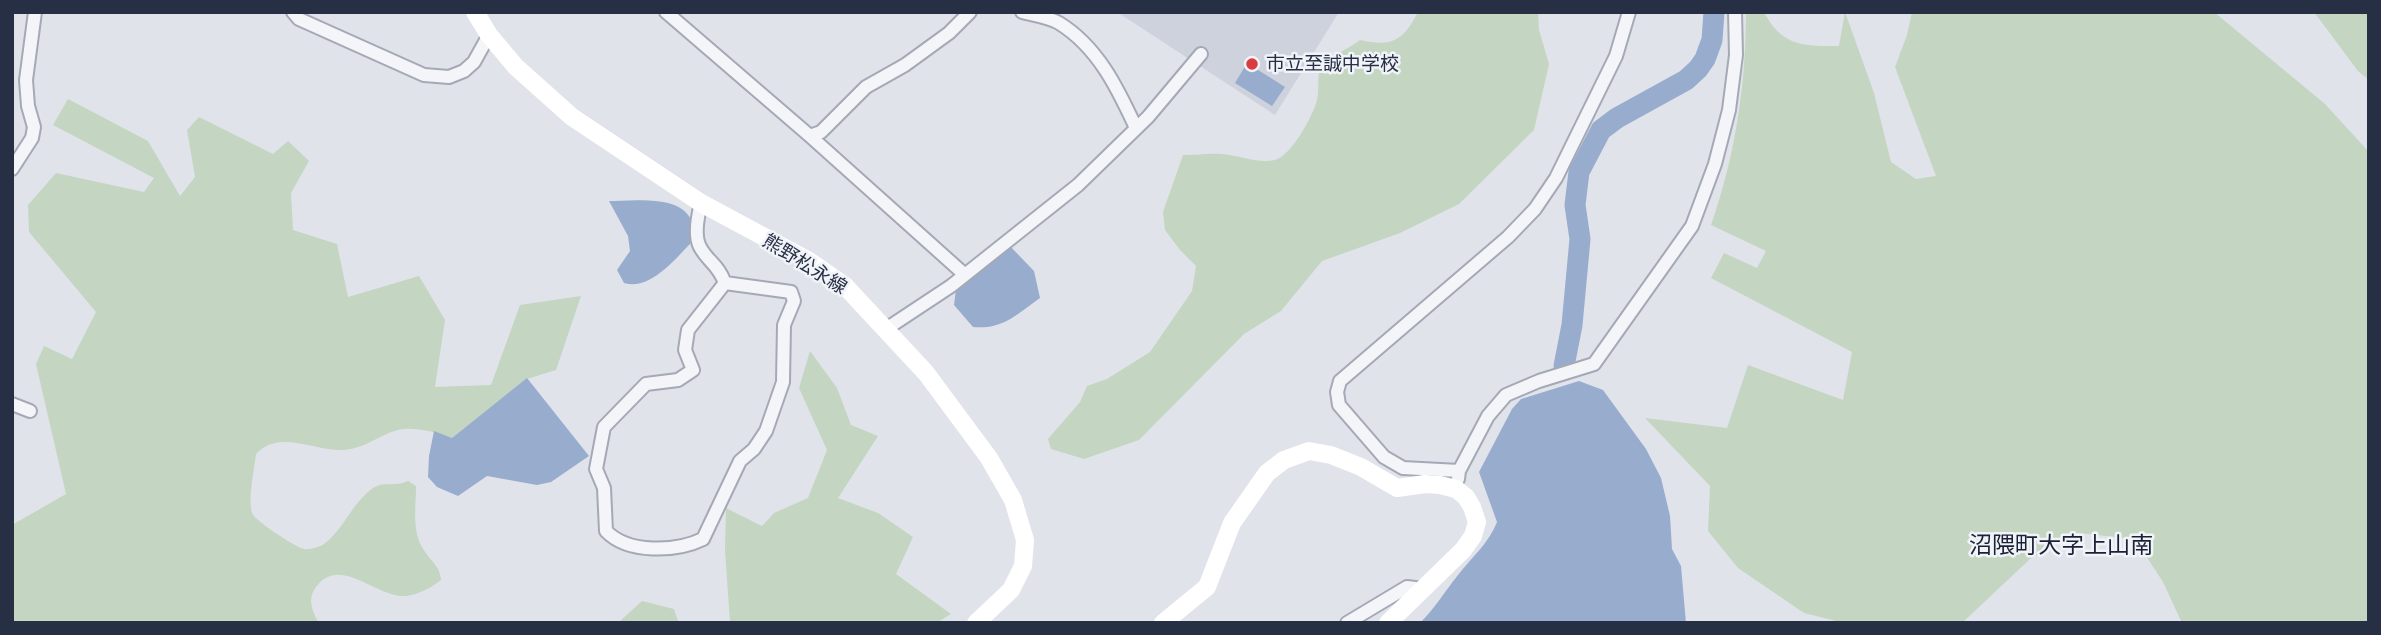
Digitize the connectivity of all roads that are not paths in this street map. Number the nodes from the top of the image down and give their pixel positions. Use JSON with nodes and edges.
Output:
{"nodes":[{"id":1,"x":34,"y":12,"type":"edge"},
{"id":2,"x":292,"y":12,"type":"edge"},
{"id":3,"x":475,"y":12,"type":"edge"},
{"id":4,"x":666,"y":12,"type":"edge"},
{"id":5,"x":970,"y":12,"type":"edge"},
{"id":6,"x":1022,"y":12,"type":"edge"},
{"id":7,"x":1629,"y":12,"type":"edge"},
{"id":8,"x":1735,"y":12,"type":"edge"},
{"id":9,"x":489,"y":35,"type":"junction"},
{"id":10,"x":1201,"y":54,"type":"dead end"},
{"id":11,"x":1136,"y":128,"type":"junction"},
{"id":12,"x":810,"y":136,"type":"junction"},
{"id":13,"x":12,"y":169,"type":"edge"},
{"id":14,"x":701,"y":203,"type":"junction"},
{"id":15,"x":964,"y":274,"type":"junction"},
{"id":16,"x":725,"y":283,"type":"junction"},
{"id":17,"x":886,"y":330,"type":"junction"},
{"id":18,"x":12,"y":404,"type":"edge"},
{"id":19,"x":30,"y":411,"type":"dead end"},
{"id":20,"x":1458,"y":480,"type":"junction"},
{"id":21,"x":1423,"y":589,"type":"junction"},
{"id":22,"x":976,"y":623,"type":"edge"},
{"id":23,"x":1163,"y":623,"type":"edge"},
{"id":24,"x":1347,"y":623,"type":"edge"},
{"id":25,"x":1388,"y":623,"type":"edge"}],
"edges":[{"from":1,"to":13,"type":"street"},
{"from":2,"to":9,"type":"street"},
{"from":3,"to":9,"type":"main road","name":"熊野松永線"},
{"from":4,"to":12,"type":"street"},
{"from":5,"to":12,"type":"street"},
{"from":6,"to":11,"type":"street"},
{"from":7,"to":20,"type":"street"},
{"from":8,"to":20,"type":"street"},
{"from":9,"to":14,"type":"main road","name":"熊野松永線"},
{"from":10,"to":11,"type":"street"},
{"from":11,"to":15,"type":"street"},
{"from":12,"to":15,"type":"street"},
{"from":14,"to":16,"type":"street"},
{"from":14,"to":17,"type":"main road","name":"熊野松永線"},
{"from":15,"to":17,"type":"street"},
{"from":16,"to":16,"type":"street"},
{"from":17,"to":22,"type":"main road","name":"熊野松永線"},
{"from":18,"to":19,"type":"street"},
{"from":20,"to":21,"type":"main road"},
{"from":20,"to":23,"type":"main road"},
{"from":21,"to":24,"type":"street"},
{"from":21,"to":25,"type":"main road"}]}
